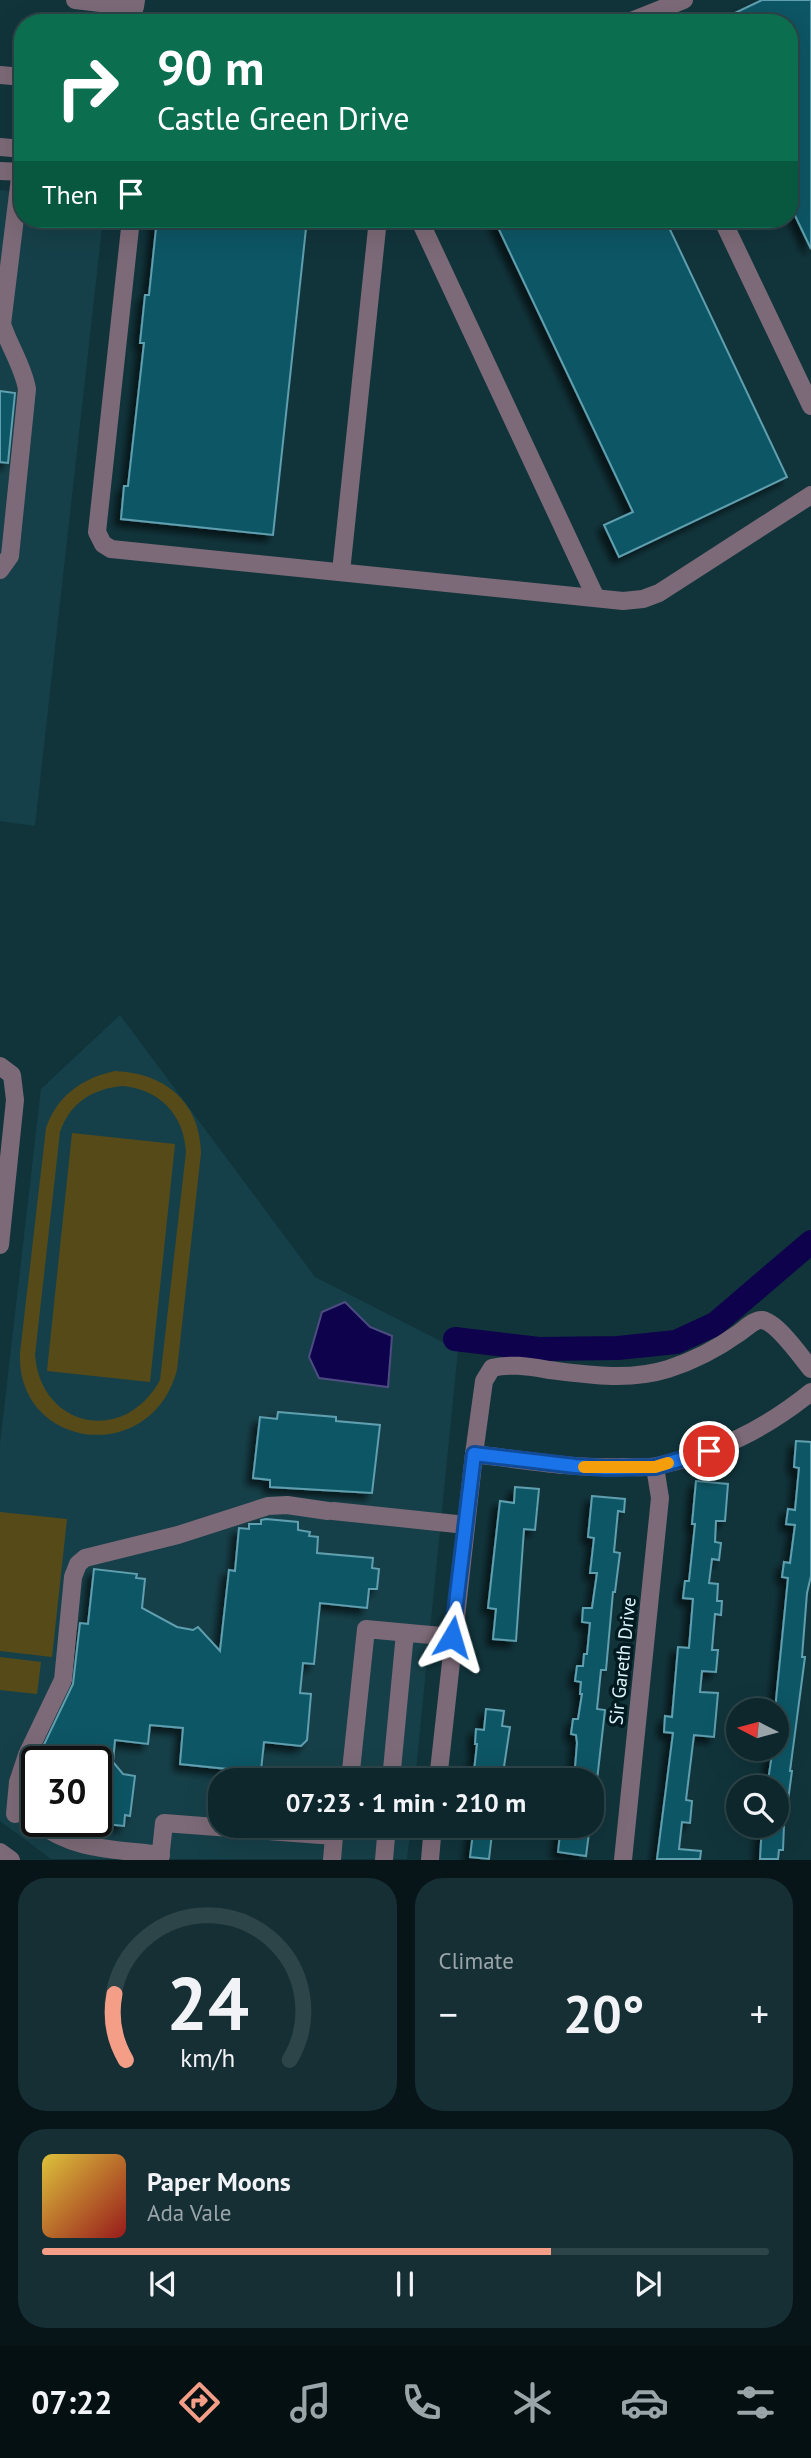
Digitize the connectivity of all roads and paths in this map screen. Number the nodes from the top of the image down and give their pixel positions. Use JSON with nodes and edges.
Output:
{"nodes":[{"id":1,"x":75,"y":0,"type":"edge"},
{"id":2,"x":136,"y":0,"type":"edge"},
{"id":3,"x":684,"y":0,"type":"edge"},
{"id":4,"x":648,"y":14,"type":"edge"},
{"id":5,"x":14,"y":217,"type":"edge"},
{"id":6,"x":130,"y":228,"type":"edge"},
{"id":7,"x":377,"y":228,"type":"edge"},
{"id":8,"x":423,"y":228,"type":"edge"},
{"id":9,"x":726,"y":228,"type":"edge"},
{"id":10,"x":5,"y":266,"type":"edge"},
{"id":11,"x":811,"y":405,"type":"edge"},
{"id":12,"x":811,"y":495,"type":"edge"},
{"id":13,"x":0,"y":570,"type":"edge"},
{"id":14,"x":341,"y":572,"type":"junction"},
{"id":15,"x":596,"y":598,"type":"junction"},
{"id":16,"x":0,"y":1066,"type":"edge"},
{"id":17,"x":0,"y":1245,"type":"edge"},
{"id":18,"x":811,"y":1369,"type":"edge"},
{"id":19,"x":811,"y":1392,"type":"edge"},
{"id":20,"x":474,"y":1454,"type":"junction"},
{"id":21,"x":655,"y":1467,"type":"junction"},
{"id":22,"x":466,"y":1525,"type":"junction"},
{"id":23,"x":405,"y":1633,"type":"junction"},
{"id":24,"x":452,"y":1637,"type":"junction"},
{"id":25,"x":351,"y":1768,"type":"edge"},
{"id":26,"x":392,"y":1768,"type":"edge"},
{"id":27,"x":439,"y":1768,"type":"edge"},
{"id":28,"x":15,"y":1814,"type":"junction"},
{"id":29,"x":21,"y":1816,"type":"edge"},
{"id":30,"x":0,"y":1824,"type":"edge"},
{"id":31,"x":58,"y":1837,"type":"edge"},
{"id":32,"x":386,"y":1838,"type":"edge"},
{"id":33,"x":432,"y":1838,"type":"edge"},
{"id":34,"x":0,"y":1852,"type":"edge"},
{"id":35,"x":160,"y":1857,"type":"edge"},
{"id":36,"x":11,"y":1860,"type":"edge"},
{"id":37,"x":332,"y":1860,"type":"edge"},
{"id":38,"x":384,"y":1860,"type":"edge"},
{"id":39,"x":430,"y":1860,"type":"edge"},
{"id":40,"x":623,"y":1860,"type":"edge"}],
"edges":[{"from":1,"to":2,"type":"street"},
{"from":3,"to":4,"type":"street"},
{"from":5,"to":10,"type":"street"},
{"from":6,"to":14,"type":"street"},
{"from":7,"to":14,"type":"street"},
{"from":8,"to":15,"type":"street"},
{"from":9,"to":11,"type":"street"},
{"from":10,"to":13,"type":"street"},
{"from":12,"to":15,"type":"street"},
{"from":14,"to":15,"type":"street"},
{"from":16,"to":17,"type":"street"},
{"from":18,"to":20,"type":"street"},
{"from":19,"to":21,"type":"street"},
{"from":20,"to":21,"type":"street"},
{"from":20,"to":22,"type":"street"},
{"from":21,"to":40,"type":"street","name":"Sir Gareth Drive"},
{"from":22,"to":24,"type":"street"},
{"from":22,"to":28,"type":"street"},
{"from":23,"to":24,"type":"street"},
{"from":23,"to":25,"type":"street"},
{"from":23,"to":26,"type":"street"},
{"from":24,"to":27,"type":"street"},
{"from":28,"to":29,"type":"street"},
{"from":28,"to":30,"type":"street"},
{"from":31,"to":35,"type":"street"},
{"from":32,"to":38,"type":"street"},
{"from":33,"to":39,"type":"street"},
{"from":34,"to":36,"type":"street"},
{"from":35,"to":37,"type":"street"}]}
